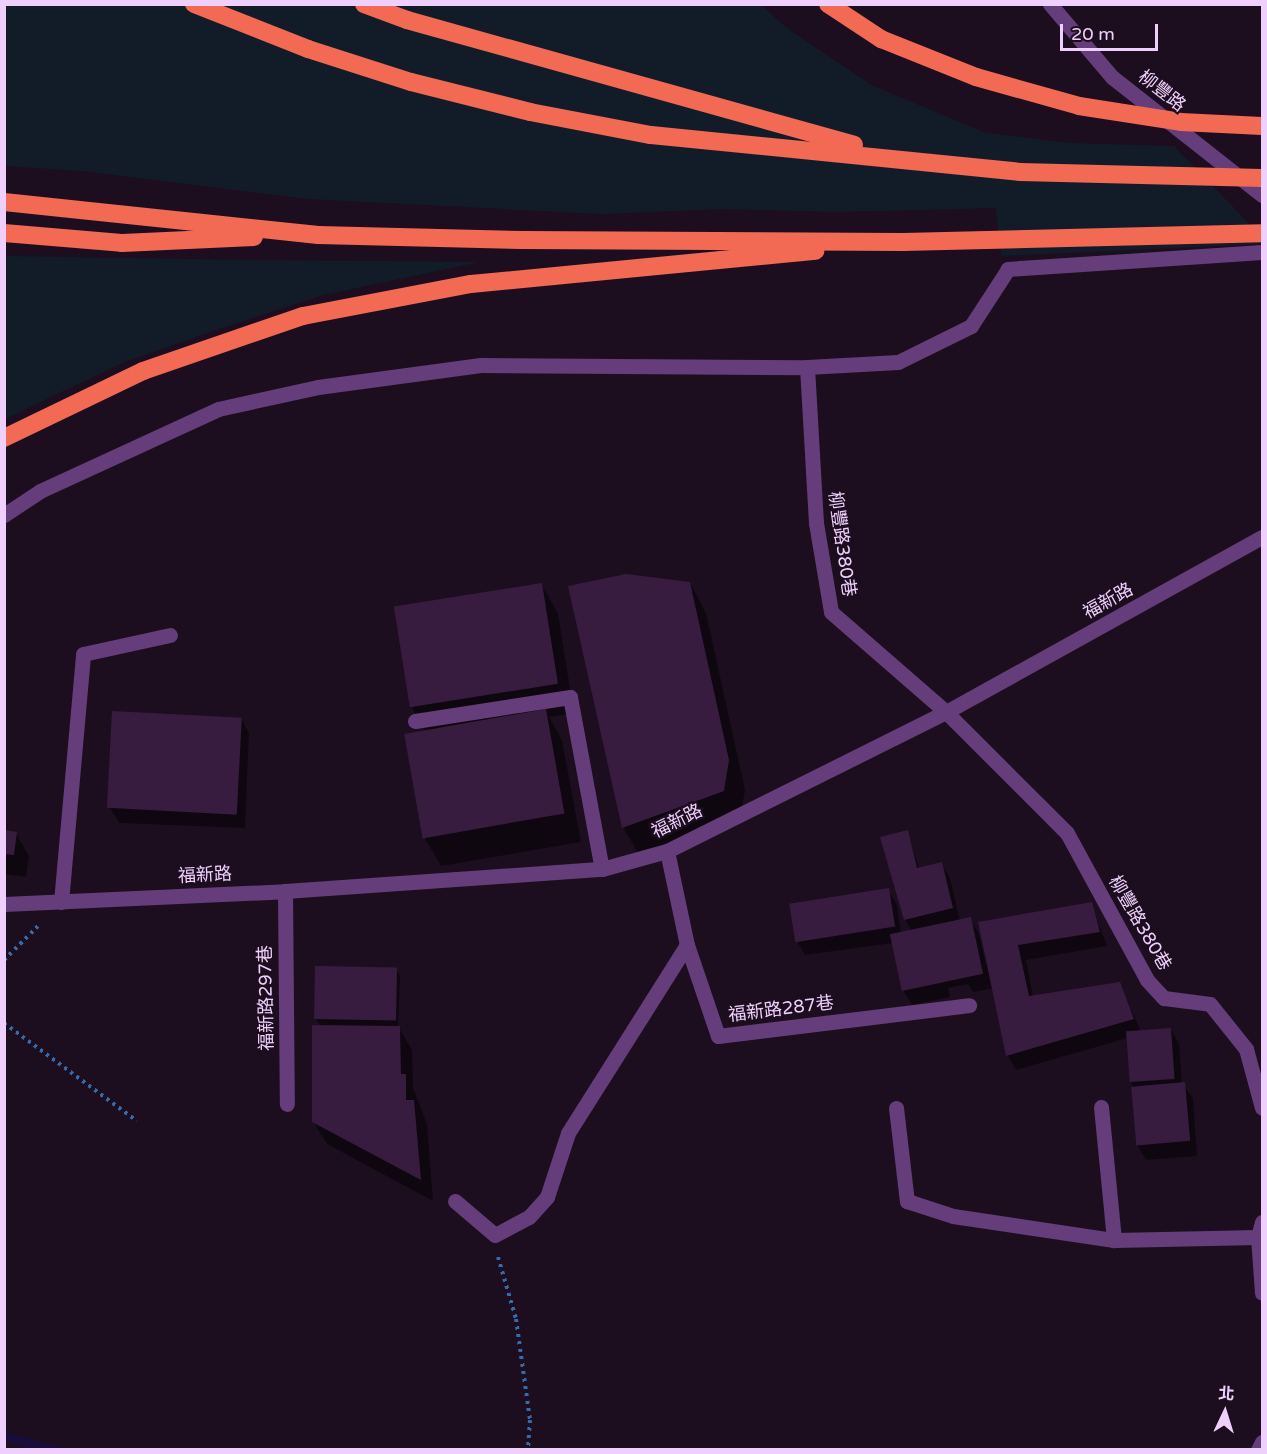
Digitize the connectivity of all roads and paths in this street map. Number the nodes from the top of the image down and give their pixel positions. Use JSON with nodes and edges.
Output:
{"nodes":[{"id":1,"x":194,"y":4,"type":"edge"},
{"id":2,"x":364,"y":4,"type":"edge"},
{"id":3,"x":828,"y":4,"type":"edge"},
{"id":4,"x":1050,"y":4,"type":"edge"},
{"id":5,"x":1263,"y":126,"type":"edge"},
{"id":6,"x":1178,"y":129,"type":"junction"},
{"id":7,"x":1263,"y":132,"type":"edge"},
{"id":8,"x":899,"y":157,"type":"junction"},
{"id":9,"x":1263,"y":178,"type":"edge"},
{"id":10,"x":1263,"y":195,"type":"edge"},
{"id":11,"x":4,"y":202,"type":"edge"},
{"id":12,"x":4,"y":233,"type":"edge"},
{"id":13,"x":1263,"y":233,"type":"edge"},
{"id":14,"x":318,"y":235,"type":"junction"},
{"id":15,"x":903,"y":242,"type":"junction"},
{"id":16,"x":1263,"y":252,"type":"edge"},
{"id":17,"x":807,"y":368,"type":"junction"},
{"id":18,"x":4,"y":438,"type":"edge"},
{"id":19,"x":4,"y":515,"type":"edge"},
{"id":20,"x":1263,"y":537,"type":"edge"},
{"id":21,"x":170,"y":635,"type":"dead end"},
{"id":22,"x":946,"y":712,"type":"junction"},
{"id":23,"x":415,"y":721,"type":"dead end"},
{"id":24,"x":667,"y":851,"type":"junction"},
{"id":25,"x":602,"y":869,"type":"junction"},
{"id":26,"x":285,"y":891,"type":"junction"},
{"id":27,"x":61,"y":902,"type":"junction"},
{"id":28,"x":4,"y":904,"type":"edge"},
{"id":29,"x":687,"y":945,"type":"junction"},
{"id":30,"x":4,"y":960,"type":"edge"},
{"id":31,"x":969,"y":1005,"type":"dead end"},
{"id":32,"x":4,"y":1023,"type":"edge"},
{"id":33,"x":1262,"y":1100,"type":"edge"},
{"id":34,"x":287,"y":1104,"type":"dead end"},
{"id":35,"x":1101,"y":1107,"type":"dead end"},
{"id":36,"x":896,"y":1108,"type":"dead end"},
{"id":37,"x":137,"y":1121,"type":"dead end"},
{"id":38,"x":456,"y":1201,"type":"dead end"},
{"id":39,"x":1260,"y":1230,"type":"edge"},
{"id":40,"x":495,"y":1236,"type":"junction"},
{"id":41,"x":1114,"y":1240,"type":"junction"},
{"id":42,"x":1263,"y":1293,"type":"edge"},
{"id":43,"x":528,"y":1449,"type":"edge"}],
"edges":[{"from":1,"to":8,"type":"highway"},
{"from":2,"to":8,"type":"highway"},
{"from":3,"to":5,"type":"highway"},
{"from":4,"to":6,"type":"street","name":"柳豐路"},
{"from":6,"to":7,"type":"street"},
{"from":6,"to":10,"type":"street","name":"柳豐路"},
{"from":8,"to":9,"type":"highway"},
{"from":11,"to":14,"type":"highway"},
{"from":12,"to":14,"type":"highway"},
{"from":13,"to":15,"type":"highway"},
{"from":14,"to":15,"type":"highway"},
{"from":15,"to":18,"type":"highway"},
{"from":16,"to":17,"type":"street"},
{"from":17,"to":19,"type":"street"},
{"from":17,"to":22,"type":"street","name":"柳豐路380巷"},
{"from":20,"to":22,"type":"street","name":"福新路"},
{"from":21,"to":27,"type":"street"},
{"from":22,"to":24,"type":"street","name":"福新路"},
{"from":22,"to":33,"type":"street","name":"柳豐路380巷"},
{"from":23,"to":25,"type":"street"},
{"from":24,"to":25,"type":"street","name":"福新路"},
{"from":24,"to":29,"type":"street","name":"福新路287巷"},
{"from":25,"to":26,"type":"street","name":"福新路"},
{"from":26,"to":27,"type":"street","name":"福新路"},
{"from":26,"to":34,"type":"street","name":"福新路297巷"},
{"from":27,"to":28,"type":"street","name":"福新路"},
{"from":27,"to":30,"type":"path"},
{"from":29,"to":31,"type":"street","name":"福新路287巷"},
{"from":29,"to":40,"type":"street"},
{"from":32,"to":37,"type":"path"},
{"from":35,"to":41,"type":"street"},
{"from":36,"to":41,"type":"street"},
{"from":38,"to":40,"type":"street"},
{"from":39,"to":41,"type":"street"},
{"from":39,"to":42,"type":"street"},
{"from":40,"to":43,"type":"path"}]}
